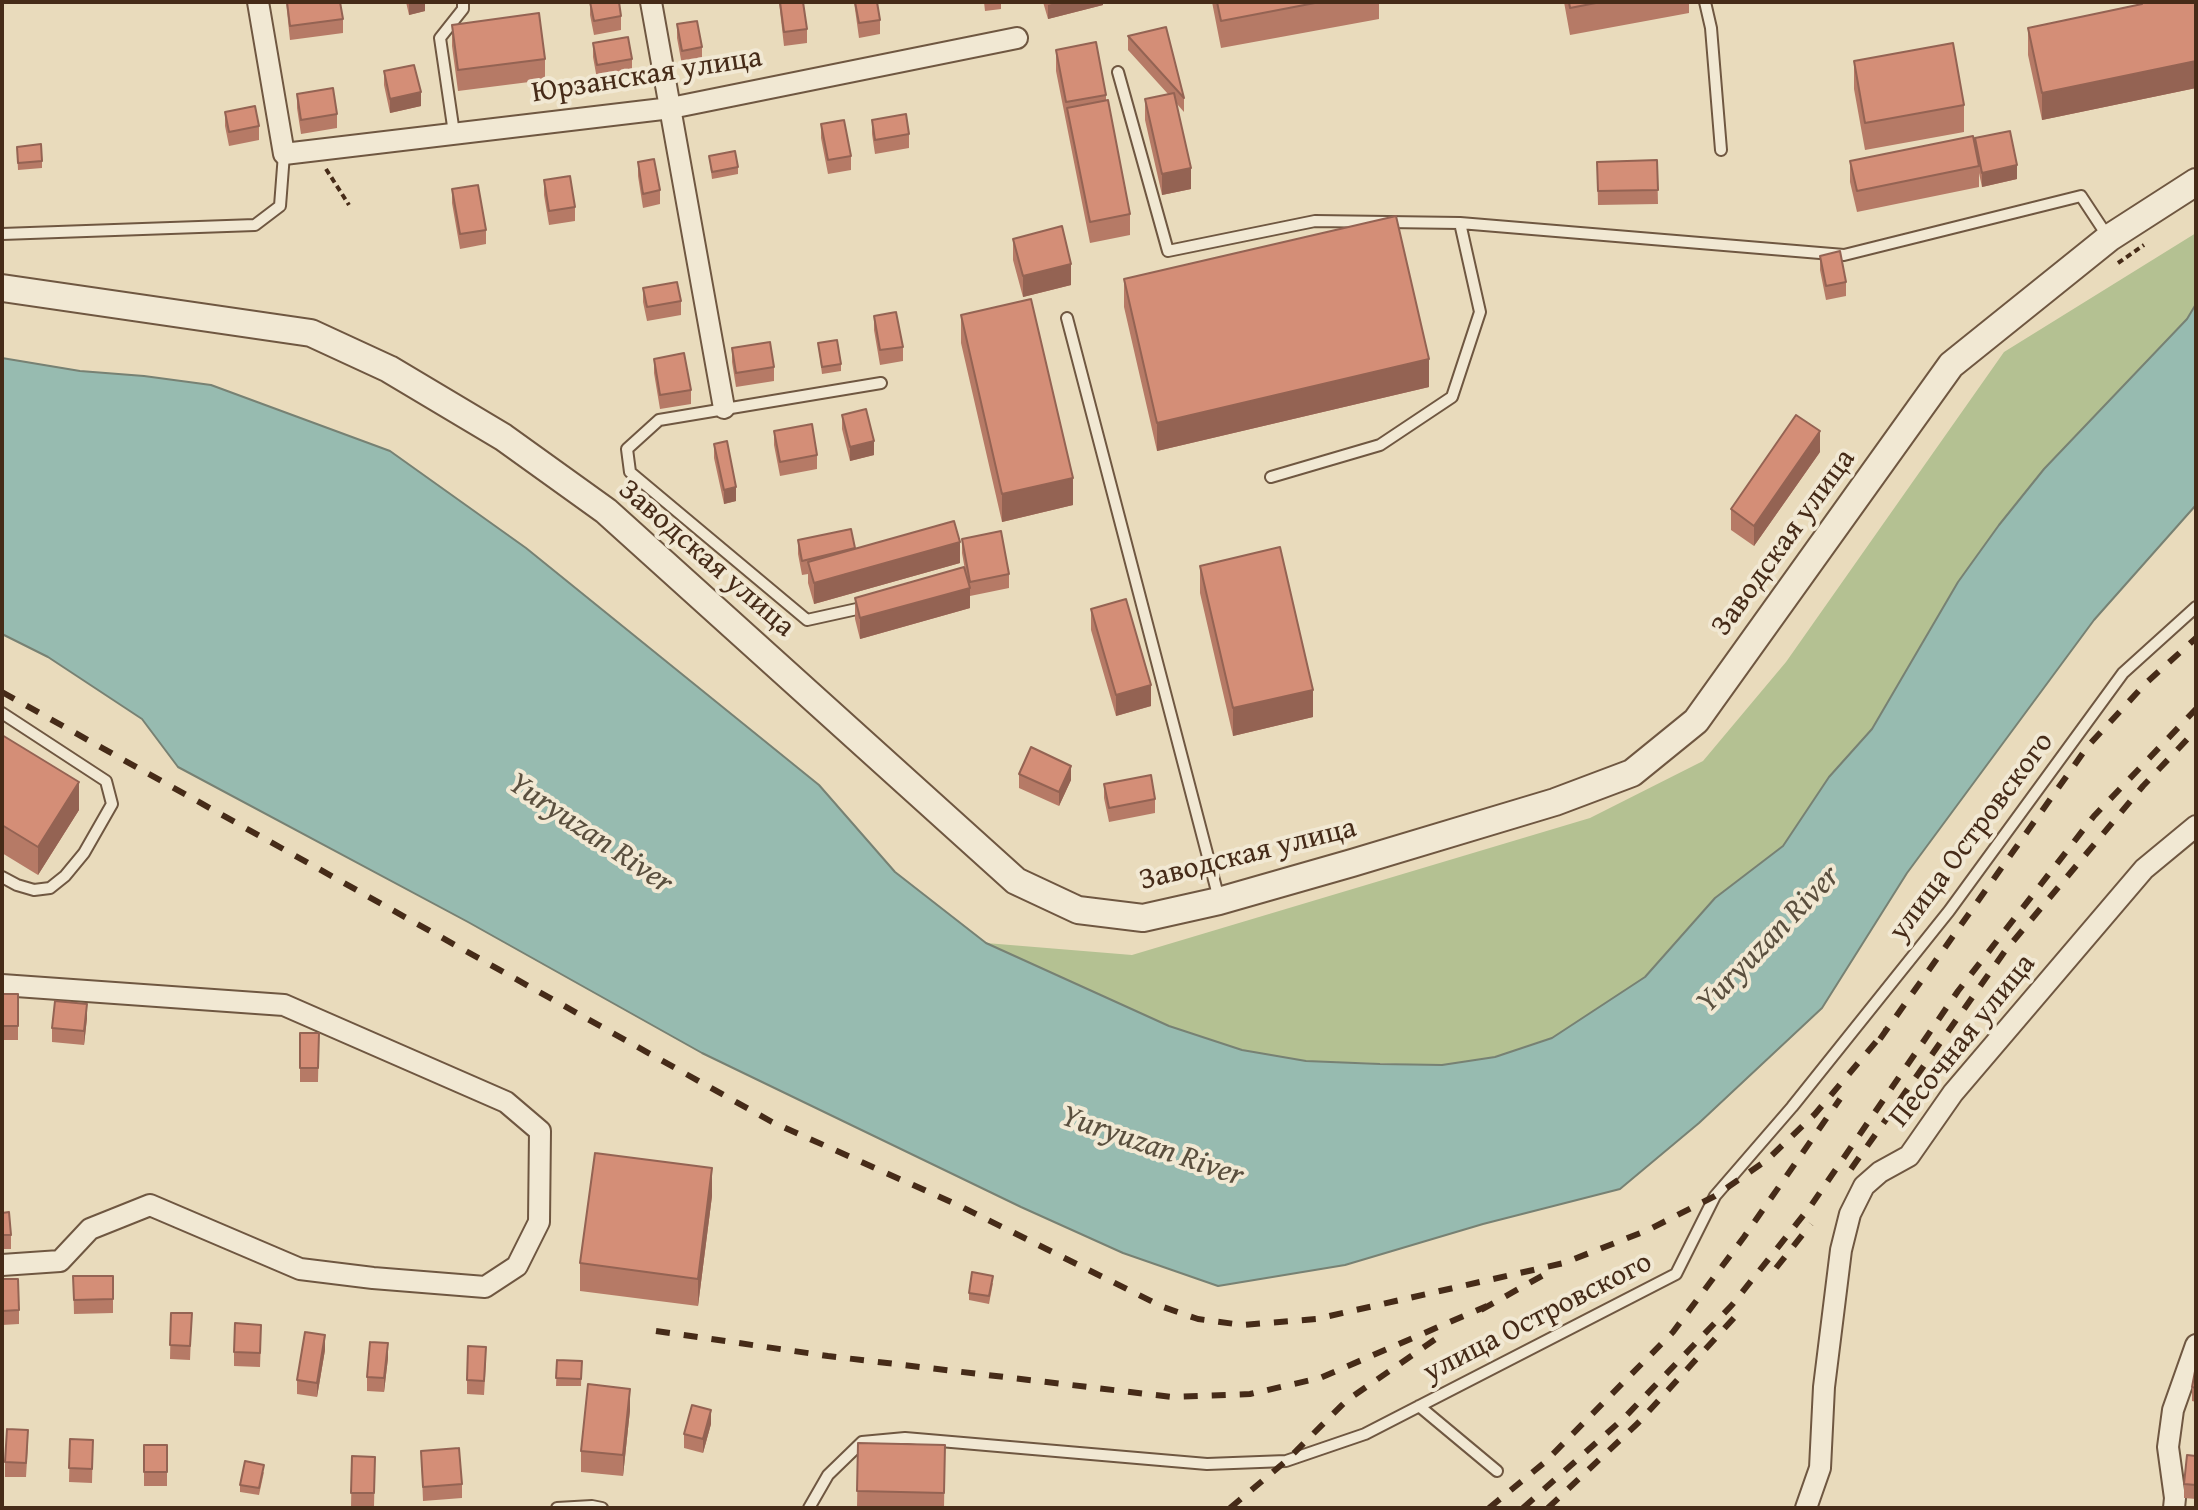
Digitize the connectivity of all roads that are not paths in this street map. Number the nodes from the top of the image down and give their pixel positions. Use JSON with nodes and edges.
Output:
{"nodes":[{"id":1,"x":258,"y":2,"type":"edge"},
{"id":2,"x":463,"y":2,"type":"edge"},
{"id":3,"x":651,"y":2,"type":"edge"},
{"id":4,"x":1705,"y":2,"type":"edge"},
{"id":5,"x":1017,"y":38,"type":"dead end"},
{"id":6,"x":1118,"y":72,"type":"dead end"},
{"id":7,"x":671,"y":108,"type":"junction"},
{"id":8,"x":454,"y":133,"type":"junction"},
{"id":9,"x":1721,"y":150,"type":"dead end"},
{"id":10,"x":284,"y":154,"type":"junction"},
{"id":11,"x":2196,"y":182,"type":"edge"},
{"id":12,"x":1460,"y":223,"type":"junction"},
{"id":13,"x":2,"y":234,"type":"edge"},
{"id":14,"x":2109,"y":238,"type":"junction"},
{"id":15,"x":2,"y":288,"type":"edge"},
{"id":16,"x":1067,"y":318,"type":"dead end"},
{"id":17,"x":881,"y":383,"type":"dead end"},
{"id":18,"x":724,"y":408,"type":"junction"},
{"id":19,"x":1271,"y":477,"type":"dead end"},
{"id":20,"x":879,"y":604,"type":"edge"},
{"id":21,"x":2196,"y":607,"type":"edge"},
{"id":22,"x":2,"y":713,"type":"edge"},
{"id":23,"x":2196,"y":826,"type":"edge"},
{"id":24,"x":2,"y":877,"type":"edge"},
{"id":25,"x":1219,"y":901,"type":"junction"},
{"id":26,"x":2,"y":985,"type":"edge"},
{"id":27,"x":2,"y":1265,"type":"edge"},
{"id":28,"x":2196,"y":1345,"type":"edge"},
{"id":29,"x":1419,"y":1406,"type":"junction"},
{"id":30,"x":1497,"y":1471,"type":"dead end"},
{"id":31,"x":557,"y":1508,"type":"edge"},
{"id":32,"x":602,"y":1508,"type":"edge"},
{"id":33,"x":809,"y":1508,"type":"edge"},
{"id":34,"x":1806,"y":1508,"type":"edge"},
{"id":35,"x":2174,"y":1508,"type":"edge"}],
"edges":[{"from":1,"to":10,"type":"street"},
{"from":2,"to":8,"type":"lane"},
{"from":3,"to":7,"type":"street"},
{"from":4,"to":9,"type":"lane"},
{"from":5,"to":7,"type":"street","name":"Юрзанская улица"},
{"from":6,"to":12,"type":"lane"},
{"from":7,"to":8,"type":"street","name":"Юрзанская улица"},
{"from":7,"to":18,"type":"street"},
{"from":8,"to":10,"type":"street","name":"Юрзанская улица"},
{"from":10,"to":13,"type":"lane"},
{"from":11,"to":14,"type":"street","name":"Заводская улица"},
{"from":12,"to":14,"type":"lane"},
{"from":12,"to":19,"type":"lane"},
{"from":14,"to":25,"type":"street","name":"Заводская улица"},
{"from":15,"to":25,"type":"street","name":"Заводская улица"},
{"from":16,"to":25,"type":"lane"},
{"from":17,"to":18,"type":"lane"},
{"from":18,"to":20,"type":"lane"},
{"from":21,"to":29,"type":"lane","name":"улица Островского"},
{"from":22,"to":24,"type":"lane"},
{"from":23,"to":34,"type":"street","name":"Песочная улица"},
{"from":26,"to":27,"type":"street"},
{"from":28,"to":35,"type":"street"},
{"from":29,"to":30,"type":"lane"},
{"from":29,"to":33,"type":"lane","name":"улица Островского"},
{"from":31,"to":32,"type":"lane"}]}
